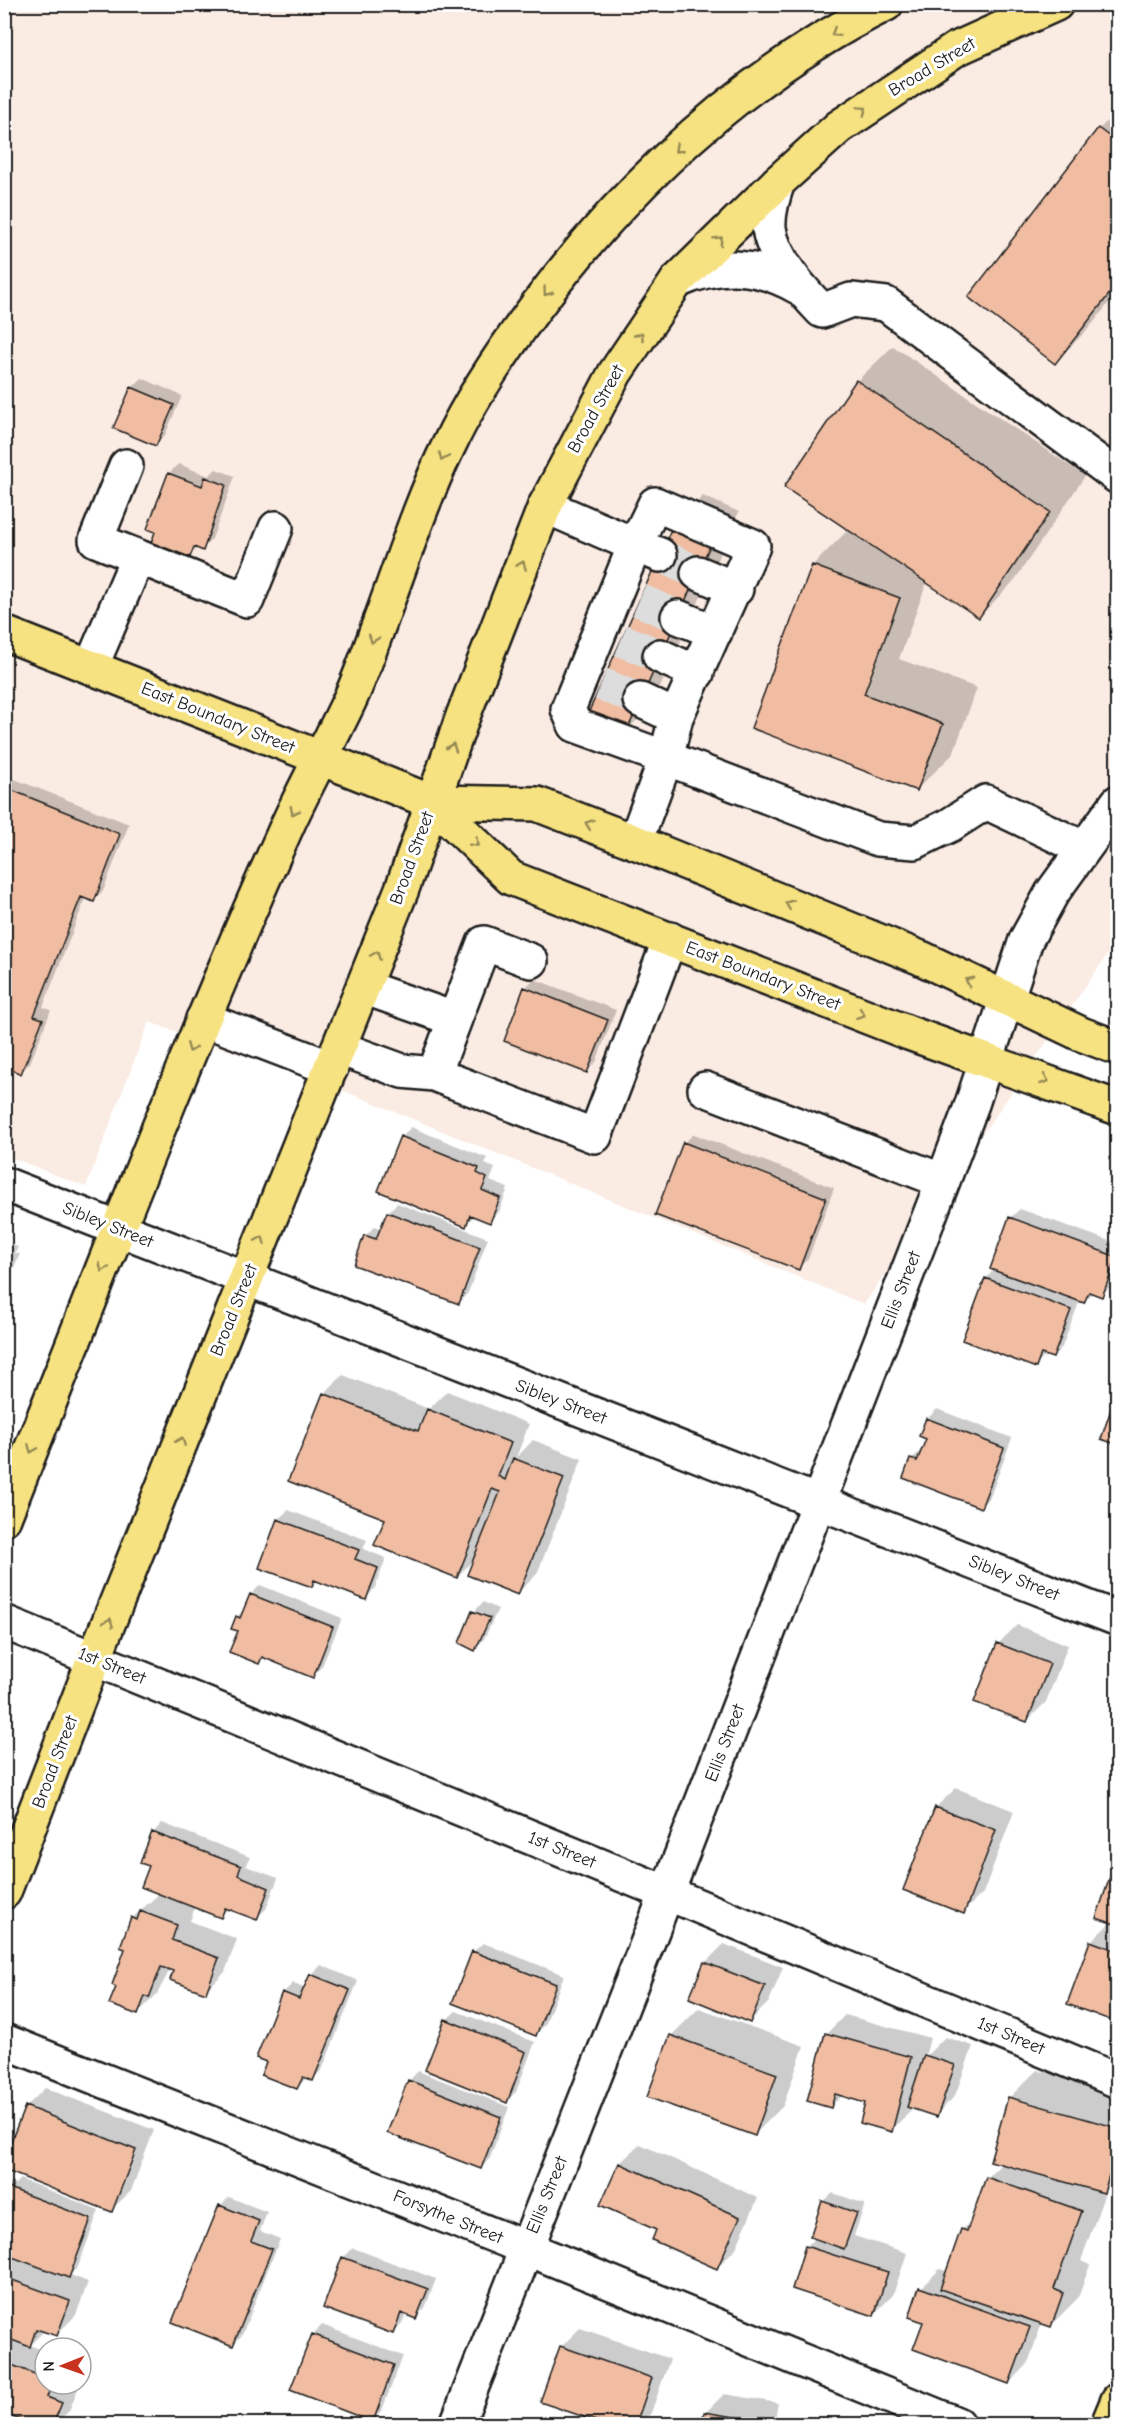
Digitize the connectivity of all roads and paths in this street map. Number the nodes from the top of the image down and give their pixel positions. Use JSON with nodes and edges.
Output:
{"nodes":[{"id":1,"x":886,"y":4,"type":"edge"},
{"id":2,"x":1056,"y":4,"type":"edge"},
{"id":3,"x":778,"y":182,"type":"junction"},
{"id":4,"x":677,"y":281,"type":"junction"},
{"id":5,"x":798,"y":287,"type":"junction"},
{"id":6,"x":126,"y":466,"type":"dead end"},
{"id":7,"x":1118,"y":477,"type":"edge"},
{"id":8,"x":545,"y":506,"type":"junction"},
{"id":9,"x":276,"y":528,"type":"dead end"},
{"id":10,"x":647,"y":550,"type":"junction"},
{"id":11,"x":138,"y":557,"type":"junction"},
{"id":12,"x":698,"y":573,"type":"tunnel mouth"},
{"id":13,"x":736,"y":589,"type":"junction"},
{"id":14,"x":678,"y":617,"type":"tunnel mouth"},
{"id":15,"x":715,"y":632,"type":"junction"},
{"id":16,"x":4,"y":633,"type":"edge"},
{"id":17,"x":660,"y":656,"type":"tunnel mouth"},
{"id":18,"x":91,"y":667,"type":"junction"},
{"id":19,"x":698,"y":673,"type":"junction"},
{"id":20,"x":640,"y":700,"type":"tunnel mouth"},
{"id":21,"x":676,"y":717,"type":"junction"},
{"id":22,"x":666,"y":758,"type":"junction"},
{"id":23,"x":320,"y":759,"type":"junction"},
{"id":24,"x":432,"y":802,"type":"junction"},
{"id":25,"x":1118,"y":802,"type":"edge"},
{"id":26,"x":635,"y":842,"type":"junction"},
{"id":27,"x":1083,"y":848,"type":"junction"},
{"id":28,"x":670,"y":939,"type":"junction"},
{"id":29,"x":531,"y":961,"type":"dead end"},
{"id":30,"x":363,"y":987,"type":"junction"},
{"id":31,"x":1006,"y":999,"type":"junction"},
{"id":32,"x":203,"y":1018,"type":"junction"},
{"id":33,"x":454,"y":1019,"type":"junction"},
{"id":34,"x":1118,"y":1048,"type":"edge"},
{"id":35,"x":335,"y":1058,"type":"junction"},
{"id":36,"x":985,"y":1058,"type":"junction"},
{"id":37,"x":434,"y":1074,"type":"junction"},
{"id":38,"x":705,"y":1089,"type":"dead end"},
{"id":39,"x":1118,"y":1108,"type":"edge"},
{"id":40,"x":943,"y":1181,"type":"junction"},
{"id":41,"x":4,"y":1184,"type":"edge"},
{"id":42,"x":119,"y":1229,"type":"junction"},
{"id":43,"x":246,"y":1280,"type":"junction"},
{"id":44,"x":819,"y":1501,"type":"junction"},
{"id":45,"x":4,"y":1518,"type":"edge"},
{"id":46,"x":1118,"y":1619,"type":"edge"},
{"id":47,"x":4,"y":1622,"type":"edge"},
{"id":48,"x":94,"y":1659,"type":"junction"},
{"id":49,"x":4,"y":1892,"type":"edge"},
{"id":50,"x":667,"y":1893,"type":"junction"},
{"id":51,"x":4,"y":2041,"type":"edge"},
{"id":52,"x":1118,"y":2081,"type":"edge"},
{"id":53,"x":526,"y":2248,"type":"junction"},
{"id":54,"x":1118,"y":2400,"type":"edge"},
{"id":55,"x":456,"y":2424,"type":"edge"},
{"id":56,"x":957,"y":2424,"type":"edge"},
{"id":57,"x":1108,"y":2424,"type":"edge"}],
"edges":[{"from":1,"to":23,"type":"main road","one_way":true},
{"from":3,"to":2,"type":"main road","name":"Broad Street","one_way":true},
{"from":4,"to":3,"type":"main road","name":"Broad Street","one_way":true},
{"from":3,"to":5,"type":"street"},
{"from":4,"to":5,"type":"street"},
{"from":8,"to":4,"type":"main road","name":"Broad Street","one_way":true},
{"from":5,"to":7,"type":"street"},
{"from":6,"to":11,"type":"street"},
{"from":8,"to":10,"type":"street"},
{"from":24,"to":8,"type":"main road","name":"Broad Street","one_way":true},
{"from":9,"to":11,"type":"street"},
{"from":10,"to":13,"type":"street"},
{"from":10,"to":22,"type":"street"},
{"from":11,"to":18,"type":"street"},
{"from":12,"to":13,"type":"street"},
{"from":13,"to":15,"type":"street"},
{"from":14,"to":15,"type":"street"},
{"from":15,"to":19,"type":"street"},
{"from":16,"to":18,"type":"main road","name":"East Boundary Street"},
{"from":17,"to":19,"type":"street"},
{"from":18,"to":23,"type":"main road","name":"East Boundary Street"},
{"from":19,"to":21,"type":"street"},
{"from":20,"to":21,"type":"street"},
{"from":21,"to":22,"type":"street"},
{"from":22,"to":26,"type":"street"},
{"from":22,"to":27,"type":"street"},
{"from":23,"to":24,"type":"main road","name":"East Boundary Street"},
{"from":23,"to":32,"type":"main road","one_way":true},
{"from":26,"to":24,"type":"main road","name":"East Boundary Street","one_way":true},
{"from":24,"to":28,"type":"main road","name":"East Boundary Street","one_way":true},
{"from":30,"to":24,"type":"main road","name":"Broad Street","one_way":true},
{"from":25,"to":27,"type":"street","name":"Ellis Street"},
{"from":31,"to":26,"type":"main road","name":"East Boundary Street","one_way":true},
{"from":27,"to":31,"type":"street","name":"Ellis Street"},
{"from":28,"to":36,"type":"main road","name":"East Boundary Street","one_way":true},
{"from":28,"to":37,"type":"street"},
{"from":29,"to":33,"type":"street"},
{"from":30,"to":33,"type":"street"},
{"from":30,"to":35,"type":"main road","name":"Broad Street"},
{"from":31,"to":34,"type":"main road","name":"East Boundary Street"},
{"from":31,"to":36,"type":"street","name":"Ellis Street"},
{"from":32,"to":35,"type":"street"},
{"from":32,"to":42,"type":"main road","one_way":true},
{"from":33,"to":37,"type":"street"},
{"from":35,"to":37,"type":"street"},
{"from":43,"to":35,"type":"main road","name":"Broad Street","one_way":true},
{"from":36,"to":39,"type":"main road","name":"East Boundary Street","one_way":true},
{"from":36,"to":40,"type":"street","name":"Ellis Street"},
{"from":38,"to":40,"type":"street"},
{"from":40,"to":44,"type":"street","name":"Ellis Street"},
{"from":41,"to":42,"type":"street","name":"Sibley Street"},
{"from":42,"to":43,"type":"street","name":"Sibley Street"},
{"from":42,"to":45,"type":"main road","one_way":true},
{"from":43,"to":44,"type":"street","name":"Sibley Street"},
{"from":48,"to":43,"type":"main road","name":"Broad Street","one_way":true},
{"from":44,"to":46,"type":"street","name":"Sibley Street"},
{"from":44,"to":50,"type":"street","name":"Ellis Street"},
{"from":47,"to":48,"type":"street","name":"1st Street"},
{"from":48,"to":49,"type":"main road","name":"Broad Street"},
{"from":48,"to":50,"type":"street","name":"1st Street"},
{"from":50,"to":52,"type":"street","name":"1st Street"},
{"from":50,"to":53,"type":"street","name":"Ellis Street"},
{"from":51,"to":53,"type":"street","name":"Forsythe Street"},
{"from":53,"to":55,"type":"street","name":"Ellis Street"},
{"from":53,"to":56,"type":"street","name":"Forsythe Street"},
{"from":54,"to":57,"type":"main road"}]}
